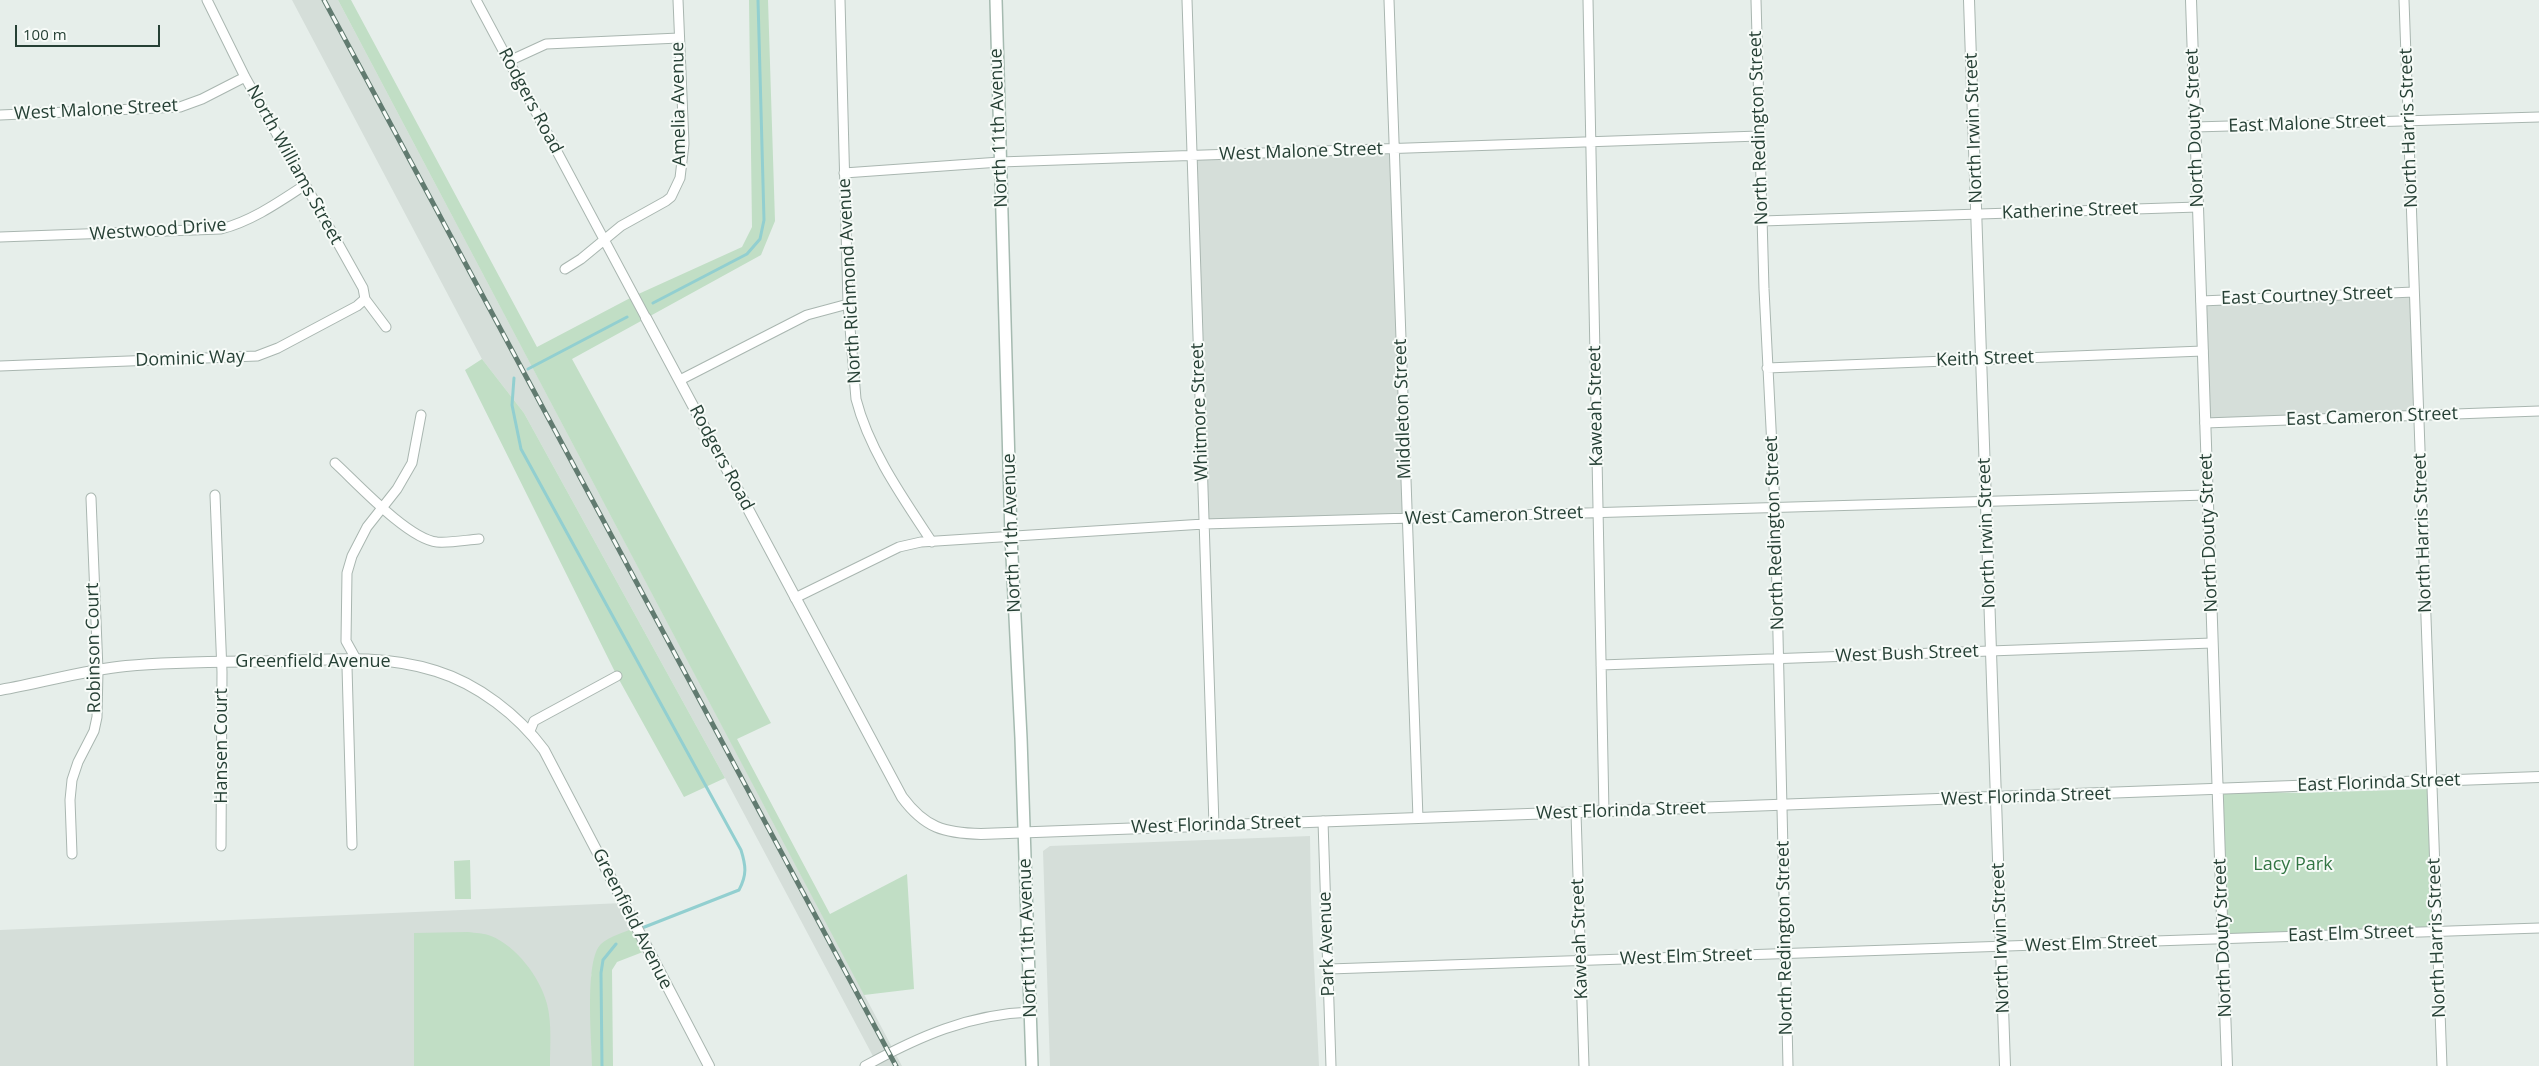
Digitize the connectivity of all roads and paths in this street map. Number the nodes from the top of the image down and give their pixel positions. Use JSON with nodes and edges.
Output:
{"nodes":[{"id":1,"x":206,"y":0,"type":"edge"},
{"id":2,"x":476,"y":0,"type":"edge"},
{"id":3,"x":678,"y":0,"type":"edge"},
{"id":4,"x":840,"y":0,"type":"edge"},
{"id":5,"x":996,"y":0,"type":"edge"},
{"id":6,"x":1187,"y":0,"type":"edge"},
{"id":7,"x":1389,"y":0,"type":"edge"},
{"id":8,"x":1588,"y":0,"type":"edge"},
{"id":9,"x":1756,"y":0,"type":"edge"},
{"id":10,"x":1969,"y":0,"type":"edge"},
{"id":11,"x":2191,"y":0,"type":"edge"},
{"id":12,"x":2404,"y":0,"type":"edge"},
{"id":13,"x":679,"y":38,"type":"junction"},
{"id":14,"x":510,"y":61,"type":"junction"},
{"id":15,"x":245,"y":77,"type":"junction"},
{"id":16,"x":0,"y":115,"type":"edge"},
{"id":17,"x":2539,"y":117,"type":"edge"},
{"id":18,"x":2409,"y":122,"type":"junction"},
{"id":19,"x":2196,"y":128,"type":"junction"},
{"id":20,"x":1759,"y":136,"type":"junction"},
{"id":21,"x":1591,"y":142,"type":"junction"},
{"id":22,"x":1394,"y":148,"type":"junction"},
{"id":23,"x":1192,"y":155,"type":"junction"},
{"id":24,"x":1000,"y":162,"type":"junction"},
{"id":25,"x":844,"y":173,"type":"junction"},
{"id":26,"x":305,"y":185,"type":"junction"},
{"id":27,"x":2198,"y":206,"type":"junction"},
{"id":28,"x":1976,"y":214,"type":"junction"},
{"id":29,"x":1762,"y":221,"type":"junction"},
{"id":30,"x":0,"y":237,"type":"edge"},
{"id":31,"x":604,"y":239,"type":"junction"},
{"id":32,"x":565,"y":269,"type":"dead end"},
{"id":33,"x":2414,"y":292,"type":"junction"},
{"id":34,"x":365,"y":299,"type":"junction"},
{"id":35,"x":2201,"y":301,"type":"junction"},
{"id":36,"x":848,"y":304,"type":"junction"},
{"id":37,"x":646,"y":318,"type":"joint"},
{"id":38,"x":386,"y":327,"type":"dead end"},
{"id":39,"x":2203,"y":351,"type":"junction"},
{"id":40,"x":1981,"y":360,"type":"junction"},
{"id":41,"x":0,"y":366,"type":"edge"},
{"id":42,"x":1767,"y":368,"type":"junction"},
{"id":43,"x":680,"y":380,"type":"junction"},
{"id":44,"x":2539,"y":410,"type":"edge"},
{"id":45,"x":2419,"y":414,"type":"junction"},
{"id":46,"x":421,"y":415,"type":"dead end"},
{"id":47,"x":2205,"y":423,"type":"junction"},
{"id":48,"x":335,"y":463,"type":"dead end"},
{"id":49,"x":215,"y":495,"type":"dead end"},
{"id":50,"x":2207,"y":496,"type":"junction"},
{"id":51,"x":91,"y":498,"type":"dead end"},
{"id":52,"x":1986,"y":502,"type":"junction"},
{"id":53,"x":381,"y":508,"type":"junction"},
{"id":54,"x":1775,"y":508,"type":"junction"},
{"id":55,"x":1598,"y":513,"type":"junction"},
{"id":56,"x":1407,"y":518,"type":"junction"},
{"id":57,"x":1204,"y":524,"type":"junction"},
{"id":58,"x":1011,"y":536,"type":"junction"},
{"id":59,"x":480,"y":539,"type":"dead end"},
{"id":60,"x":932,"y":542,"type":"junction"},
{"id":61,"x":795,"y":598,"type":"junction"},
{"id":62,"x":2212,"y":643,"type":"junction"},
{"id":63,"x":1991,"y":651,"type":"junction"},
{"id":64,"x":356,"y":659,"type":"junction"},
{"id":65,"x":1779,"y":659,"type":"junction"},
{"id":66,"x":222,"y":662,"type":"junction"},
{"id":67,"x":1601,"y":665,"type":"junction"},
{"id":68,"x":98,"y":670,"type":"junction"},
{"id":69,"x":618,"y":676,"type":"dead end"},
{"id":70,"x":0,"y":690,"type":"edge"},
{"id":71,"x":530,"y":731,"type":"junction"},
{"id":72,"x":2539,"y":778,"type":"edge"},
{"id":73,"x":2431,"y":781,"type":"junction"},
{"id":74,"x":2218,"y":790,"type":"junction"},
{"id":75,"x":1996,"y":798,"type":"junction"},
{"id":76,"x":1782,"y":806,"type":"junction"},
{"id":77,"x":1604,"y":812,"type":"junction"},
{"id":78,"x":1576,"y":813,"type":"junction"},
{"id":79,"x":1418,"y":818,"type":"junction"},
{"id":80,"x":1323,"y":822,"type":"junction"},
{"id":81,"x":1214,"y":825,"type":"junction"},
{"id":82,"x":1024,"y":832,"type":"junction"},
{"id":83,"x":352,"y":844,"type":"dead end"},
{"id":84,"x":222,"y":846,"type":"dead end"},
{"id":85,"x":72,"y":854,"type":"dead end"},
{"id":86,"x":2539,"y":928,"type":"edge"},
{"id":87,"x":2437,"y":931,"type":"junction"},
{"id":88,"x":2223,"y":939,"type":"junction"},
{"id":89,"x":2001,"y":947,"type":"junction"},
{"id":90,"x":1786,"y":954,"type":"junction"},
{"id":91,"x":1580,"y":961,"type":"junction"},
{"id":92,"x":1328,"y":969,"type":"junction"},
{"id":93,"x":1031,"y":1012,"type":"junction"},
{"id":94,"x":709,"y":1066,"type":"edge"},
{"id":95,"x":865,"y":1066,"type":"edge"},
{"id":96,"x":1032,"y":1066,"type":"edge"},
{"id":97,"x":1331,"y":1066,"type":"edge"},
{"id":98,"x":1584,"y":1066,"type":"edge"},
{"id":99,"x":1788,"y":1066,"type":"edge"},
{"id":100,"x":2005,"y":1066,"type":"edge"},
{"id":101,"x":2227,"y":1066,"type":"edge"},
{"id":102,"x":2442,"y":1066,"type":"edge"}],
"edges":[{"from":1,"to":15,"type":"street","name":"North Williams Street"},
{"from":2,"to":14,"type":"street","name":"Rodgers Road"},
{"from":3,"to":13,"type":"street","name":"Amelia Avenue"},
{"from":4,"to":25,"type":"street","name":"North Richmond Avenue"},
{"from":5,"to":24,"type":"main road","name":"North 11th Avenue"},
{"from":6,"to":23,"type":"street","name":"Whitmore Street"},
{"from":7,"to":22,"type":"street","name":"Middleton Street"},
{"from":8,"to":21,"type":"street","name":"Kaweah Street"},
{"from":9,"to":20,"type":"street","name":"North Redington Street"},
{"from":10,"to":28,"type":"street","name":"North Irwin Street"},
{"from":11,"to":19,"type":"street","name":"North Douty Street"},
{"from":12,"to":18,"type":"street","name":"North Harris Street"},
{"from":13,"to":14,"type":"street"},
{"from":13,"to":31,"type":"street","name":"Amelia Avenue"},
{"from":14,"to":31,"type":"street","name":"Rodgers Road"},
{"from":15,"to":16,"type":"street","name":"West Malone Street"},
{"from":15,"to":26,"type":"street","name":"North Williams Street"},
{"from":17,"to":18,"type":"street","name":"East Malone Street"},
{"from":18,"to":19,"type":"street","name":"East Malone Street"},
{"from":18,"to":33,"type":"street","name":"North Harris Street"},
{"from":19,"to":27,"type":"street","name":"North Douty Street"},
{"from":20,"to":21,"type":"street","name":"West Malone Street"},
{"from":20,"to":29,"type":"street","name":"North Redington Street"},
{"from":21,"to":22,"type":"street","name":"West Malone Street"},
{"from":21,"to":55,"type":"street","name":"Kaweah Street"},
{"from":22,"to":23,"type":"street","name":"West Malone Street"},
{"from":22,"to":56,"type":"street","name":"Middleton Street"},
{"from":23,"to":24,"type":"street","name":"West Malone Street"},
{"from":23,"to":57,"type":"street","name":"Whitmore Street"},
{"from":24,"to":25,"type":"street","name":"West Malone Street"},
{"from":24,"to":58,"type":"main road","name":"North 11th Avenue"},
{"from":25,"to":36,"type":"street","name":"North Richmond Avenue"},
{"from":26,"to":30,"type":"street","name":"Westwood Drive"},
{"from":26,"to":34,"type":"street","name":"North Williams Street"},
{"from":27,"to":28,"type":"street","name":"Katherine Street"},
{"from":27,"to":35,"type":"street","name":"North Douty Street"},
{"from":28,"to":29,"type":"street","name":"Katherine Street"},
{"from":28,"to":40,"type":"street","name":"North Irwin Street"},
{"from":29,"to":42,"type":"street","name":"North Redington Street"},
{"from":31,"to":32,"type":"street","name":"Amelia Avenue"},
{"from":31,"to":37,"type":"street","name":"Rodgers Road"},
{"from":33,"to":35,"type":"street","name":"East Courtney Street"},
{"from":33,"to":45,"type":"street","name":"North Harris Street"},
{"from":34,"to":38,"type":"street","name":"North Williams Street"},
{"from":34,"to":41,"type":"street","name":"Dominic Way"},
{"from":35,"to":39,"type":"street","name":"North Douty Street"},
{"from":36,"to":43,"type":"street"},
{"from":36,"to":60,"type":"street","name":"North Richmond Avenue"},
{"from":37,"to":43,"type":"street","name":"Rodgers Road"},
{"from":39,"to":40,"type":"street","name":"Keith Street"},
{"from":39,"to":47,"type":"street","name":"North Douty Street"},
{"from":40,"to":42,"type":"street","name":"Keith Street"},
{"from":40,"to":52,"type":"street","name":"North Irwin Street"},
{"from":42,"to":54,"type":"street","name":"North Redington Street"},
{"from":43,"to":61,"type":"street","name":"Rodgers Road"},
{"from":44,"to":45,"type":"street","name":"East Cameron Street"},
{"from":45,"to":47,"type":"street","name":"East Cameron Street"},
{"from":45,"to":73,"type":"street","name":"North Harris Street"},
{"from":46,"to":53,"type":"street"},
{"from":47,"to":50,"type":"street","name":"North Douty Street"},
{"from":48,"to":53,"type":"street"},
{"from":49,"to":66,"type":"street","name":"Hansen Court"},
{"from":50,"to":52,"type":"street","name":"West Cameron Street"},
{"from":50,"to":62,"type":"street","name":"North Douty Street"},
{"from":51,"to":68,"type":"street","name":"Robinson Court"},
{"from":52,"to":54,"type":"street","name":"West Cameron Street"},
{"from":52,"to":63,"type":"street","name":"North Irwin Street"},
{"from":53,"to":59,"type":"street"},
{"from":53,"to":64,"type":"street"},
{"from":54,"to":55,"type":"street","name":"West Cameron Street"},
{"from":54,"to":65,"type":"street","name":"North Redington Street"},
{"from":55,"to":56,"type":"street","name":"West Cameron Street"},
{"from":55,"to":67,"type":"street","name":"Kaweah Street"},
{"from":56,"to":57,"type":"street","name":"West Cameron Street"},
{"from":56,"to":79,"type":"street","name":"Middleton Street"},
{"from":57,"to":58,"type":"street","name":"West Cameron Street"},
{"from":57,"to":81,"type":"street","name":"Whitmore Street"},
{"from":58,"to":60,"type":"street","name":"West Cameron Street"},
{"from":58,"to":82,"type":"main road","name":"North 11th Avenue"},
{"from":60,"to":61,"type":"street","name":"West Cameron Street"},
{"from":61,"to":82,"type":"street","name":"Rodgers Road"},
{"from":62,"to":63,"type":"street","name":"West Bush Street"},
{"from":62,"to":74,"type":"street","name":"North Douty Street"},
{"from":63,"to":65,"type":"street","name":"West Bush Street"},
{"from":63,"to":75,"type":"street","name":"North Irwin Street"},
{"from":64,"to":66,"type":"street","name":"Greenfield Avenue"},
{"from":64,"to":71,"type":"street","name":"Greenfield Avenue"},
{"from":64,"to":83,"type":"street"},
{"from":65,"to":67,"type":"street","name":"West Bush Street"},
{"from":65,"to":76,"type":"street","name":"North Redington Street"},
{"from":66,"to":68,"type":"street","name":"Greenfield Avenue"},
{"from":66,"to":84,"type":"street","name":"Hansen Court"},
{"from":67,"to":77,"type":"street","name":"Kaweah Street"},
{"from":68,"to":70,"type":"street","name":"Greenfield Avenue"},
{"from":68,"to":85,"type":"street","name":"Robinson Court"},
{"from":69,"to":71,"type":"street"},
{"from":71,"to":94,"type":"street","name":"Greenfield Avenue"},
{"from":72,"to":73,"type":"street","name":"East Florinda Street"},
{"from":73,"to":74,"type":"street","name":"East Florinda Street"},
{"from":73,"to":87,"type":"street","name":"North Harris Street"},
{"from":74,"to":75,"type":"street","name":"West Florinda Street"},
{"from":74,"to":88,"type":"street","name":"North Douty Street"},
{"from":75,"to":76,"type":"street","name":"West Florinda Street"},
{"from":75,"to":89,"type":"street","name":"North Irwin Street"},
{"from":76,"to":77,"type":"street","name":"West Florinda Street"},
{"from":76,"to":90,"type":"street","name":"North Redington Street"},
{"from":77,"to":78,"type":"street","name":"West Florinda Street"},
{"from":78,"to":79,"type":"street","name":"West Florinda Street"},
{"from":78,"to":91,"type":"street","name":"Kaweah Street"},
{"from":79,"to":80,"type":"street","name":"West Florinda Street"},
{"from":80,"to":81,"type":"street","name":"West Florinda Street"},
{"from":80,"to":92,"type":"street","name":"Park Avenue"},
{"from":81,"to":82,"type":"street","name":"West Florinda Street"},
{"from":82,"to":93,"type":"main road","name":"North 11th Avenue"},
{"from":86,"to":87,"type":"street","name":"East Elm Street"},
{"from":87,"to":88,"type":"street","name":"East Elm Street"},
{"from":87,"to":102,"type":"street","name":"North Harris Street"},
{"from":88,"to":89,"type":"street","name":"West Elm Street"},
{"from":88,"to":101,"type":"street","name":"North Douty Street"},
{"from":89,"to":90,"type":"street","name":"West Elm Street"},
{"from":89,"to":100,"type":"street","name":"North Irwin Street"},
{"from":90,"to":91,"type":"street","name":"West Elm Street"},
{"from":90,"to":99,"type":"street","name":"North Redington Street"},
{"from":91,"to":92,"type":"street","name":"West Elm Street"},
{"from":91,"to":98,"type":"street","name":"Kaweah Street"},
{"from":92,"to":97,"type":"street","name":"Park Avenue"},
{"from":93,"to":95,"type":"street"},
{"from":93,"to":96,"type":"main road","name":"North 11th Avenue"}]}
